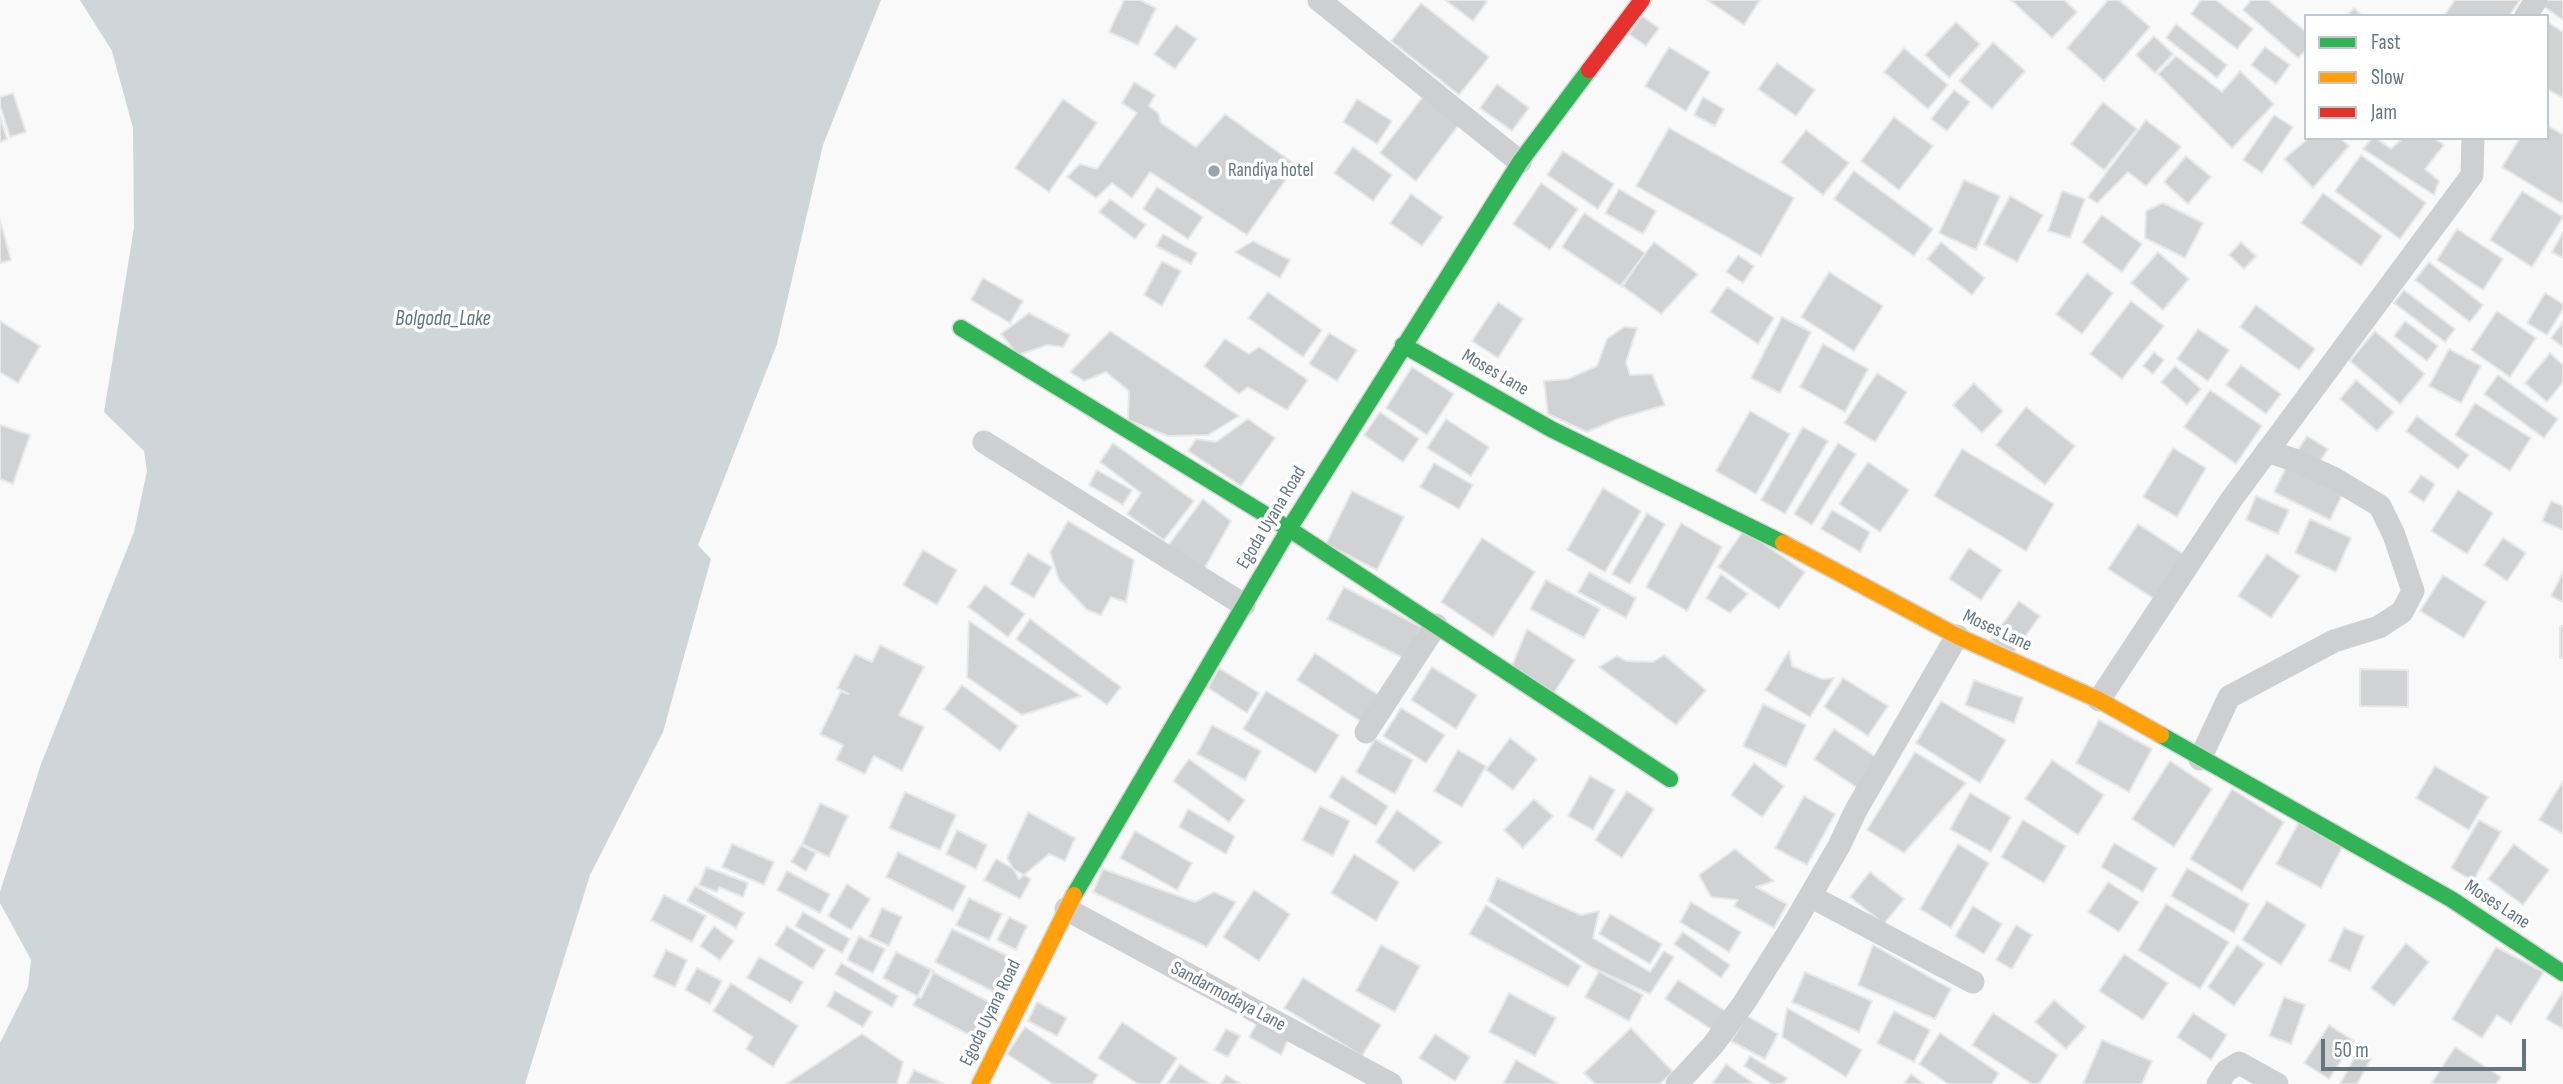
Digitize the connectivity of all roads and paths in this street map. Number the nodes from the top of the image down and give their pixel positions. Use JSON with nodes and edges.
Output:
{"nodes":[{"id":1,"x":1319,"y":0,"type":"edge"},
{"id":2,"x":1642,"y":0,"type":"edge"},
{"id":3,"x":2473,"y":140,"type":"edge"},
{"id":4,"x":1520,"y":162,"type":"junction"},
{"id":5,"x":961,"y":328,"type":"dead end"},
{"id":6,"x":1403,"y":345,"type":"junction"},
{"id":7,"x":984,"y":442,"type":"dead end"},
{"id":8,"x":2267,"y":451,"type":"junction"},
{"id":9,"x":1289,"y":529,"type":"junction"},
{"id":10,"x":1244,"y":605,"type":"junction"},
{"id":11,"x":1436,"y":625,"type":"junction"},
{"id":12,"x":1956,"y":636,"type":"junction"},
{"id":13,"x":2099,"y":700,"type":"junction"},
{"id":14,"x":1366,"y":732,"type":"dead end"},
{"id":15,"x":2200,"y":759,"type":"junction"},
{"id":16,"x":1670,"y":779,"type":"dead end"},
{"id":17,"x":1810,"y":896,"type":"junction"},
{"id":18,"x":1066,"y":909,"type":"junction"},
{"id":19,"x":2563,"y":973,"type":"edge"},
{"id":20,"x":1973,"y":982,"type":"dead end"},
{"id":21,"x":980,"y":1084,"type":"edge"},
{"id":22,"x":1391,"y":1084,"type":"edge"},
{"id":23,"x":1677,"y":1084,"type":"edge"},
{"id":24,"x":2218,"y":1084,"type":"edge"},
{"id":25,"x":2277,"y":1084,"type":"edge"}],
"edges":[{"from":1,"to":4,"type":"street"},
{"from":2,"to":4,"type":"street","name":"Egoda Uyana Road"},
{"from":3,"to":8,"type":"street"},
{"from":4,"to":6,"type":"street","name":"Egoda Uyana Road"},
{"from":5,"to":9,"type":"street"},
{"from":6,"to":9,"type":"street","name":"Egoda Uyana Road"},
{"from":6,"to":12,"type":"street","name":"Moses Lane"},
{"from":7,"to":10,"type":"street"},
{"from":8,"to":13,"type":"street"},
{"from":8,"to":15,"type":"street"},
{"from":9,"to":10,"type":"street","name":"Egoda Uyana Road"},
{"from":9,"to":11,"type":"street"},
{"from":10,"to":18,"type":"street","name":"Egoda Uyana Road"},
{"from":11,"to":14,"type":"street"},
{"from":11,"to":16,"type":"street"},
{"from":12,"to":13,"type":"street","name":"Moses Lane"},
{"from":12,"to":17,"type":"street"},
{"from":13,"to":15,"type":"street","name":"Moses Lane"},
{"from":15,"to":19,"type":"street","name":"Moses Lane"},
{"from":17,"to":20,"type":"street"},
{"from":17,"to":23,"type":"street"},
{"from":18,"to":21,"type":"street","name":"Egoda Uyana Road"},
{"from":18,"to":22,"type":"street","name":"Sandarmodaya Lane"},
{"from":24,"to":25,"type":"street"}]}
